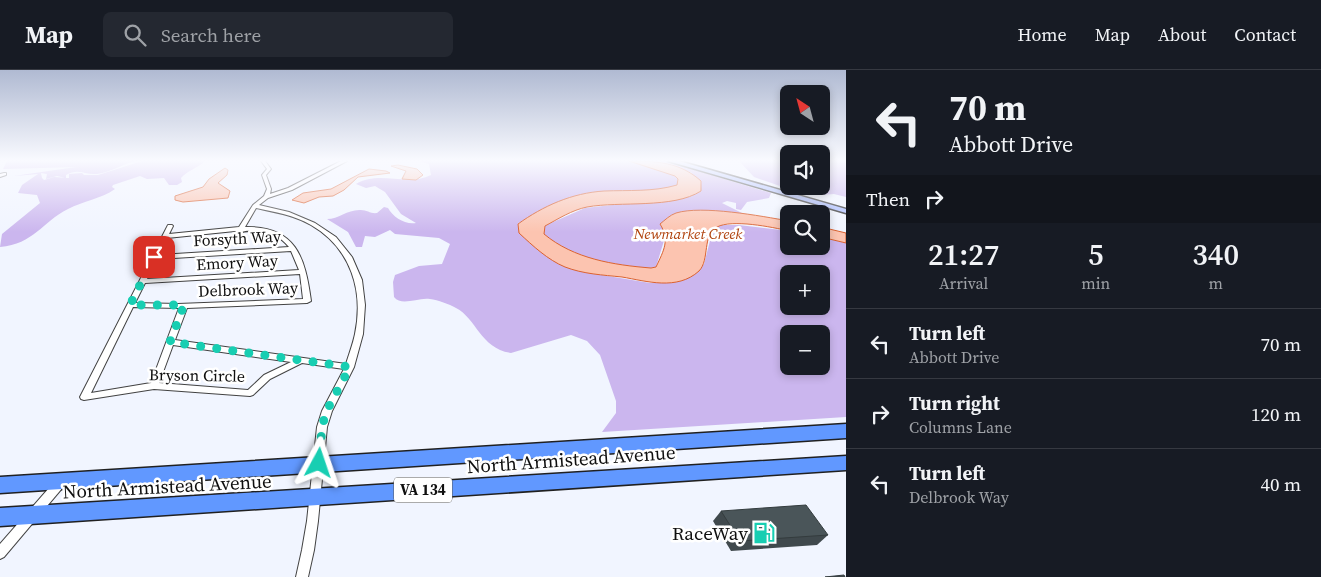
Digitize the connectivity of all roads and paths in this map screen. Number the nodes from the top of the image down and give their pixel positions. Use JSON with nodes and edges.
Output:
{"nodes":[{"id":1,"x":267,"y":185,"type":"edge"},
{"id":2,"x":299,"y":185,"type":"edge"},
{"id":3,"x":754,"y":185,"type":"edge"},
{"id":4,"x":769,"y":185,"type":"edge"},
{"id":5,"x":266,"y":197,"type":"junction"},
{"id":6,"x":255,"y":206,"type":"junction"},
{"id":7,"x":846,"y":206,"type":"edge"},
{"id":8,"x":846,"y":211,"type":"edge"},
{"id":9,"x":170,"y":226,"type":"dead end"},
{"id":10,"x":240,"y":230,"type":"junction"},
{"id":11,"x":165,"y":236,"type":"junction"},
{"id":12,"x":291,"y":249,"type":"junction"},
{"id":13,"x":154,"y":257,"type":"junction"},
{"id":14,"x":302,"y":272,"type":"junction"},
{"id":15,"x":142,"y":281,"type":"junction"},
{"id":16,"x":130,"y":305,"type":"junction"},
{"id":17,"x":184,"y":305,"type":"junction"},
{"id":18,"x":170,"y":342,"type":"junction"},
{"id":19,"x":301,"y":360,"type":"junction"},
{"id":20,"x":350,"y":367,"type":"junction"},
{"id":21,"x":154,"y":386,"type":"junction"},
{"id":22,"x":846,"y":431,"type":"edge"},
{"id":23,"x":846,"y":462,"type":"edge"},
{"id":24,"x":319,"y":463,"type":"junction"},
{"id":25,"x":61,"y":481,"type":"junction"},
{"id":26,"x":0,"y":485,"type":"edge"},
{"id":27,"x":315,"y":498,"type":"junction"},
{"id":28,"x":33,"y":515,"type":"junction"},
{"id":29,"x":0,"y":517,"type":"edge"},
{"id":30,"x":0,"y":553,"type":"edge"},
{"id":31,"x":302,"y":577,"type":"edge"}],
"edges":[{"from":1,"to":5,"type":"street"},
{"from":2,"to":5,"type":"street"},
{"from":3,"to":8,"type":"main road"},
{"from":4,"to":7,"type":"main road"},
{"from":5,"to":6,"type":"street"},
{"from":6,"to":10,"type":"street"},
{"from":6,"to":20,"type":"street"},
{"from":9,"to":11,"type":"street","name":"Bryson Circle"},
{"from":10,"to":11,"type":"street"},
{"from":10,"to":12,"type":"street"},
{"from":11,"to":13,"type":"street","name":"Bryson Circle"},
{"from":12,"to":13,"type":"street","name":"Forsyth Way"},
{"from":12,"to":14,"type":"street"},
{"from":13,"to":15,"type":"street","name":"Bryson Circle"},
{"from":14,"to":15,"type":"street","name":"Emory Way"},
{"from":14,"to":17,"type":"street","name":"Delbrook Way"},
{"from":15,"to":16,"type":"street","name":"Bryson Circle"},
{"from":16,"to":17,"type":"street","name":"Delbrook Way"},
{"from":16,"to":21,"type":"street","name":"Bryson Circle"},
{"from":17,"to":18,"type":"street"},
{"from":18,"to":19,"type":"street"},
{"from":18,"to":21,"type":"street"},
{"from":19,"to":20,"type":"street"},
{"from":19,"to":21,"type":"street","name":"Bryson Circle"},
{"from":20,"to":24,"type":"street"},
{"from":22,"to":24,"type":"main road","name":"North Armistead Avenue","number":"VA 134"},
{"from":23,"to":27,"type":"main road","name":"North Armistead Avenue","number":"VA 134"},
{"from":24,"to":25,"type":"main road","name":"North Armistead Avenue","number":"VA 134"},
{"from":24,"to":27,"type":"street"},
{"from":25,"to":26,"type":"main road","name":"North Armistead Avenue","number":"VA 134"},
{"from":25,"to":28,"type":"street"},
{"from":27,"to":28,"type":"main road","name":"North Armistead Avenue","number":"VA 134"},
{"from":27,"to":31,"type":"street"},
{"from":28,"to":29,"type":"main road","name":"North Armistead Avenue","number":"VA 134"},
{"from":28,"to":30,"type":"street"}]}
